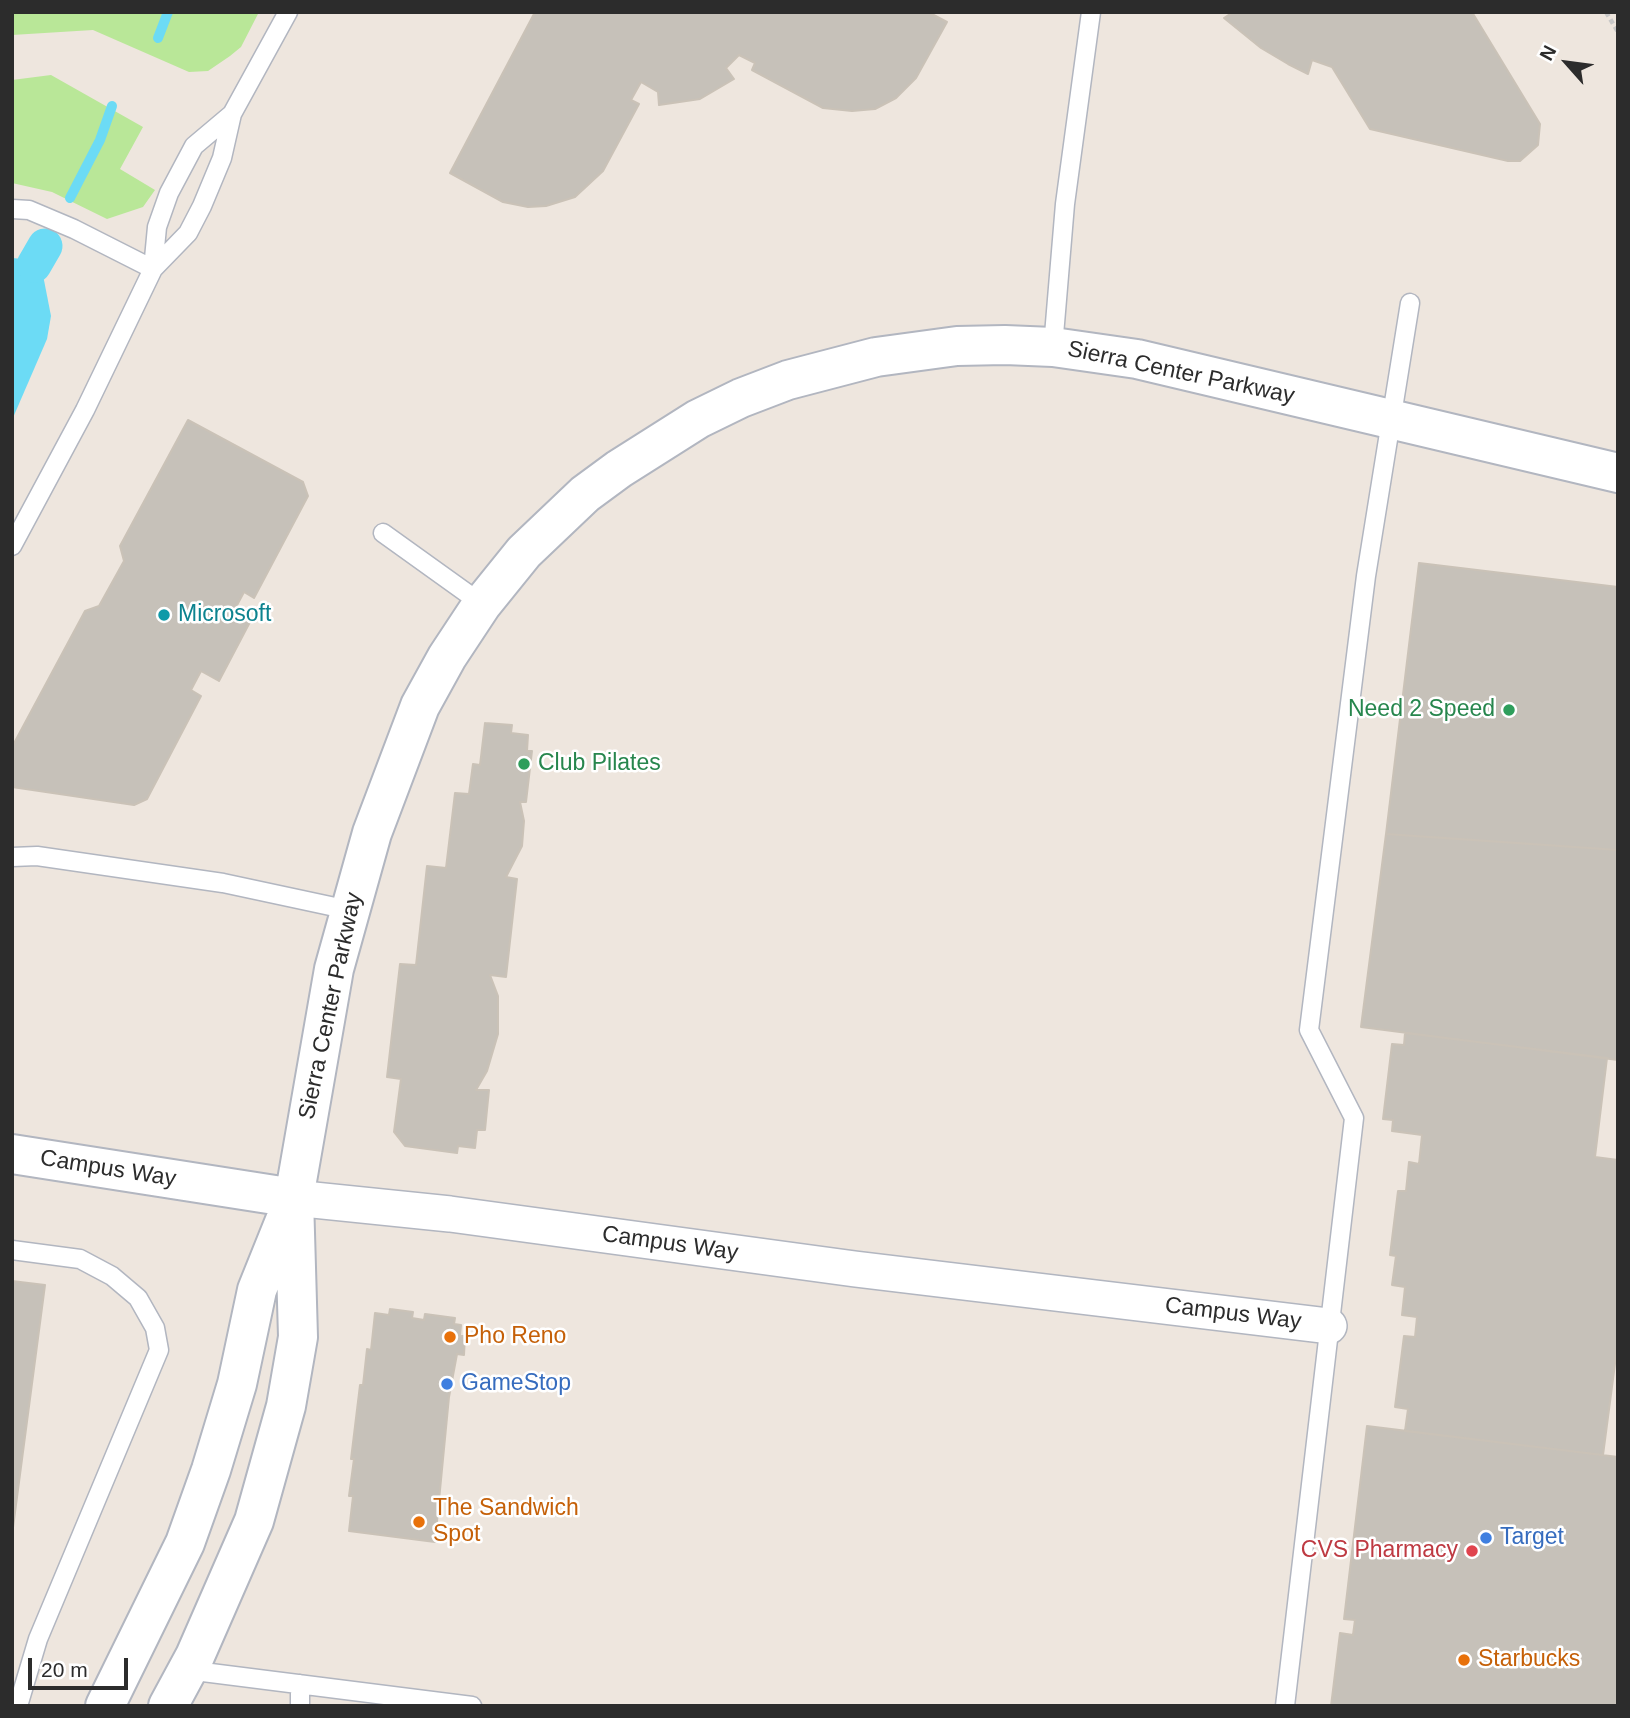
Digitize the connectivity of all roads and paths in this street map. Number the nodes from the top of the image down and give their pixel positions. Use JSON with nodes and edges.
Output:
{"nodes":[{"id":1,"x":288,"y":12,"type":"edge"},
{"id":2,"x":1091,"y":12,"type":"edge"},
{"id":3,"x":1606,"y":12,"type":"edge"},
{"id":4,"x":1618,"y":32,"type":"edge"},
{"id":5,"x":232,"y":114,"type":"junction"},
{"id":6,"x":12,"y":209,"type":"edge"},
{"id":7,"x":153,"y":270,"type":"junction"},
{"id":8,"x":1410,"y":303,"type":"dead end"},
{"id":9,"x":1053,"y":346,"type":"junction"},
{"id":10,"x":1391,"y":419,"type":"junction"},
{"id":11,"x":1618,"y":473,"type":"edge"},
{"id":12,"x":383,"y":533,"type":"dead end"},
{"id":13,"x":12,"y":546,"type":"edge"},
{"id":14,"x":482,"y":604,"type":"junction"},
{"id":15,"x":12,"y":857,"type":"edge"},
{"id":16,"x":349,"y":910,"type":"junction"},
{"id":17,"x":12,"y":1154,"type":"edge"},
{"id":18,"x":295,"y":1198,"type":"junction"},
{"id":19,"x":12,"y":1250,"type":"edge"},
{"id":20,"x":1329,"y":1326,"type":"junction"},
{"id":21,"x":187,"y":1670,"type":"junction"},
{"id":22,"x":300,"y":1684,"type":"junction"},
{"id":23,"x":18,"y":1706,"type":"edge"},
{"id":24,"x":105,"y":1706,"type":"edge"},
{"id":25,"x":168,"y":1706,"type":"edge"},
{"id":26,"x":300,"y":1706,"type":"edge"},
{"id":27,"x":472,"y":1706,"type":"edge"},
{"id":28,"x":1285,"y":1706,"type":"edge"}],
"edges":[{"from":1,"to":5,"type":"lane"},
{"from":2,"to":9,"type":"lane"},
{"from":3,"to":4,"type":"path"},
{"from":5,"to":7,"type":"lane"},
{"from":5,"to":7,"type":"lane"},
{"from":6,"to":7,"type":"lane"},
{"from":7,"to":13,"type":"lane"},
{"from":8,"to":10,"type":"lane"},
{"from":9,"to":10,"type":"street","name":"Sierra Center Parkway"},
{"from":9,"to":14,"type":"street","name":"Sierra Center Parkway"},
{"from":10,"to":11,"type":"street","name":"Sierra Center Parkway"},
{"from":10,"to":20,"type":"lane"},
{"from":12,"to":14,"type":"lane"},
{"from":14,"to":16,"type":"street","name":"Sierra Center Parkway"},
{"from":15,"to":16,"type":"lane"},
{"from":16,"to":18,"type":"street","name":"Sierra Center Parkway"},
{"from":17,"to":18,"type":"street","name":"Campus Way"},
{"from":18,"to":20,"type":"street","name":"Campus Way"},
{"from":18,"to":21,"type":"street","name":"Sierra Center Parkway"},
{"from":18,"to":24,"type":"street","name":"Sierra Center Parkway"},
{"from":19,"to":23,"type":"lane"},
{"from":20,"to":28,"type":"lane"},
{"from":21,"to":22,"type":"lane"},
{"from":21,"to":25,"type":"street","name":"Sierra Center Parkway"},
{"from":22,"to":26,"type":"lane"},
{"from":22,"to":27,"type":"lane"}]}
